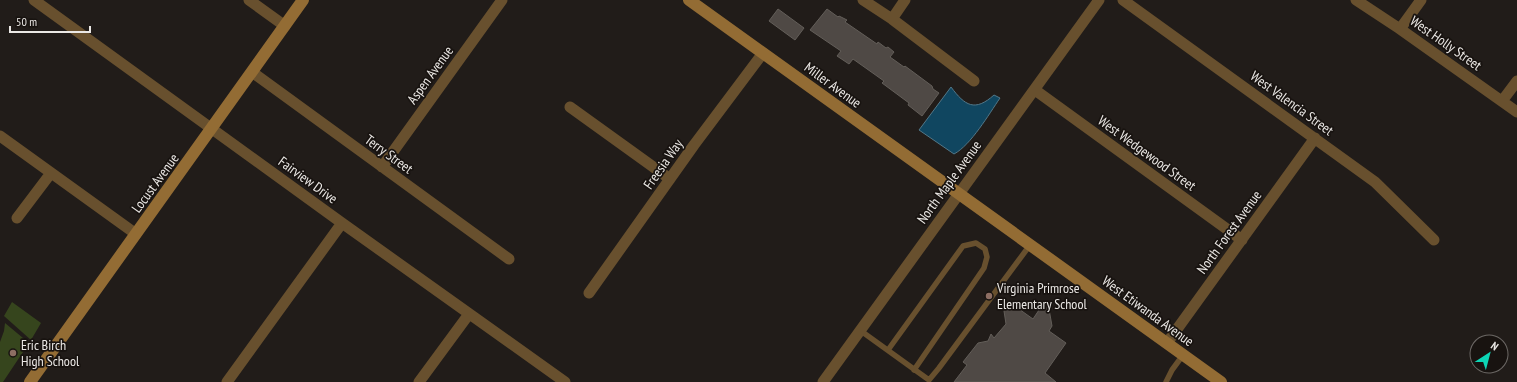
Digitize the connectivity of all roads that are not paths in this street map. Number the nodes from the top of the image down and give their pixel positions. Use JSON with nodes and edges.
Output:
{"nodes":[{"id":1,"x":34,"y":0,"type":"edge"},
{"id":2,"x":249,"y":0,"type":"edge"},
{"id":3,"x":303,"y":0,"type":"edge"},
{"id":4,"x":502,"y":0,"type":"edge"},
{"id":5,"x":689,"y":0,"type":"edge"},
{"id":6,"x":863,"y":0,"type":"edge"},
{"id":7,"x":905,"y":0,"type":"edge"},
{"id":8,"x":1099,"y":0,"type":"edge"},
{"id":9,"x":1123,"y":0,"type":"edge"},
{"id":10,"x":1356,"y":0,"type":"edge"},
{"id":11,"x":1421,"y":0,"type":"edge"},
{"id":12,"x":892,"y":19,"type":"junction"},
{"id":13,"x":284,"y":26,"type":"junction"},
{"id":14,"x":1400,"y":29,"type":"junction"},
{"id":15,"x":764,"y":53,"type":"junction"},
{"id":16,"x":252,"y":72,"type":"junction"},
{"id":17,"x":974,"y":81,"type":"dead end"},
{"id":18,"x":1517,"y":81,"type":"edge"},
{"id":19,"x":1035,"y":90,"type":"junction"},
{"id":20,"x":1502,"y":102,"type":"junction"},
{"id":21,"x":570,"y":107,"type":"dead end"},
{"id":22,"x":1517,"y":112,"type":"edge"},
{"id":23,"x":212,"y":129,"type":"junction"},
{"id":24,"x":0,"y":136,"type":"edge"},
{"id":25,"x":1315,"y":138,"type":"junction"},
{"id":26,"x":382,"y":167,"type":"junction"},
{"id":27,"x":51,"y":173,"type":"junction"},
{"id":28,"x":670,"y":179,"type":"junction"},
{"id":29,"x":960,"y":194,"type":"junction"},
{"id":30,"x":17,"y":218,"type":"dead end"},
{"id":31,"x":342,"y":223,"type":"junction"},
{"id":32,"x":136,"y":234,"type":"junction"},
{"id":33,"x":1242,"y":240,"type":"junction"},
{"id":34,"x":1434,"y":240,"type":"dead end"},
{"id":35,"x":1030,"y":245,"type":"junction"},
{"id":36,"x":509,"y":259,"type":"dead end"},
{"id":37,"x":589,"y":293,"type":"dead end"},
{"id":38,"x":469,"y":314,"type":"junction"},
{"id":39,"x":860,"y":331,"type":"junction"},
{"id":40,"x":1167,"y":343,"type":"junction"},
{"id":41,"x":888,"y":350,"type":"junction"},
{"id":42,"x":1183,"y":355,"type":"junction"},
{"id":43,"x":914,"y":370,"type":"junction"},
{"id":44,"x":30,"y":382,"type":"edge"},
{"id":45,"x":227,"y":382,"type":"edge"},
{"id":46,"x":419,"y":382,"type":"edge"},
{"id":47,"x":565,"y":382,"type":"edge"},
{"id":48,"x":823,"y":382,"type":"edge"},
{"id":49,"x":1166,"y":382,"type":"edge"},
{"id":50,"x":1221,"y":382,"type":"edge"}],
"edges":[{"from":1,"to":23,"type":"street","name":"Fairview Drive"},
{"from":2,"to":13,"type":"street"},
{"from":3,"to":13,"type":"street","name":"Locust Avenue"},
{"from":4,"to":26,"type":"street","name":"Aspen Avenue"},
{"from":5,"to":15,"type":"street","name":"Miller Avenue"},
{"from":6,"to":12,"type":"street"},
{"from":7,"to":12,"type":"street"},
{"from":8,"to":19,"type":"street","name":"North Maple Avenue"},
{"from":9,"to":25,"type":"street","name":"West Valencia Street"},
{"from":10,"to":14,"type":"street","name":"West Holly Street"},
{"from":11,"to":14,"type":"street"},
{"from":12,"to":17,"type":"street"},
{"from":13,"to":16,"type":"street","name":"Locust Avenue"},
{"from":14,"to":20,"type":"street","name":"West Holly Street"},
{"from":15,"to":28,"type":"street","name":"Freesia Way"},
{"from":15,"to":29,"type":"street","name":"Miller Avenue"},
{"from":16,"to":23,"type":"street","name":"Locust Avenue"},
{"from":16,"to":26,"type":"street","name":"Terry Street"},
{"from":18,"to":20,"type":"street"},
{"from":19,"to":29,"type":"street","name":"North Maple Avenue"},
{"from":19,"to":33,"type":"street","name":"West Wedgewood Street"},
{"from":20,"to":22,"type":"street","name":"West Holly Street"},
{"from":21,"to":28,"type":"street"},
{"from":23,"to":31,"type":"street","name":"Fairview Drive"},
{"from":23,"to":32,"type":"street","name":"Locust Avenue"},
{"from":24,"to":27,"type":"street"},
{"from":25,"to":33,"type":"street","name":"North Forest Avenue"},
{"from":25,"to":34,"type":"street","name":"West Valencia Street"},
{"from":26,"to":36,"type":"street","name":"Terry Street"},
{"from":27,"to":30,"type":"street"},
{"from":27,"to":32,"type":"street"},
{"from":28,"to":37,"type":"street","name":"Freesia Way"},
{"from":29,"to":35,"type":"street","name":"West Etiwanda Avenue"},
{"from":29,"to":39,"type":"street","name":"North Maple Avenue"},
{"from":31,"to":38,"type":"street","name":"Fairview Drive"},
{"from":31,"to":45,"type":"street"},
{"from":32,"to":44,"type":"street","name":"Locust Avenue"},
{"from":33,"to":40,"type":"street","name":"North Forest Avenue"},
{"from":35,"to":40,"type":"street","name":"West Etiwanda Avenue"},
{"from":35,"to":43,"type":"lane"},
{"from":38,"to":46,"type":"street"},
{"from":38,"to":47,"type":"street","name":"Fairview Drive"},
{"from":39,"to":41,"type":"lane"},
{"from":39,"to":48,"type":"street","name":"North Maple Avenue"},
{"from":40,"to":42,"type":"street","name":"West Etiwanda Avenue"},
{"from":41,"to":43,"type":"lane"},
{"from":41,"to":43,"type":"lane"},
{"from":42,"to":49,"type":"lane"},
{"from":42,"to":50,"type":"street","name":"West Etiwanda Avenue"}]}
